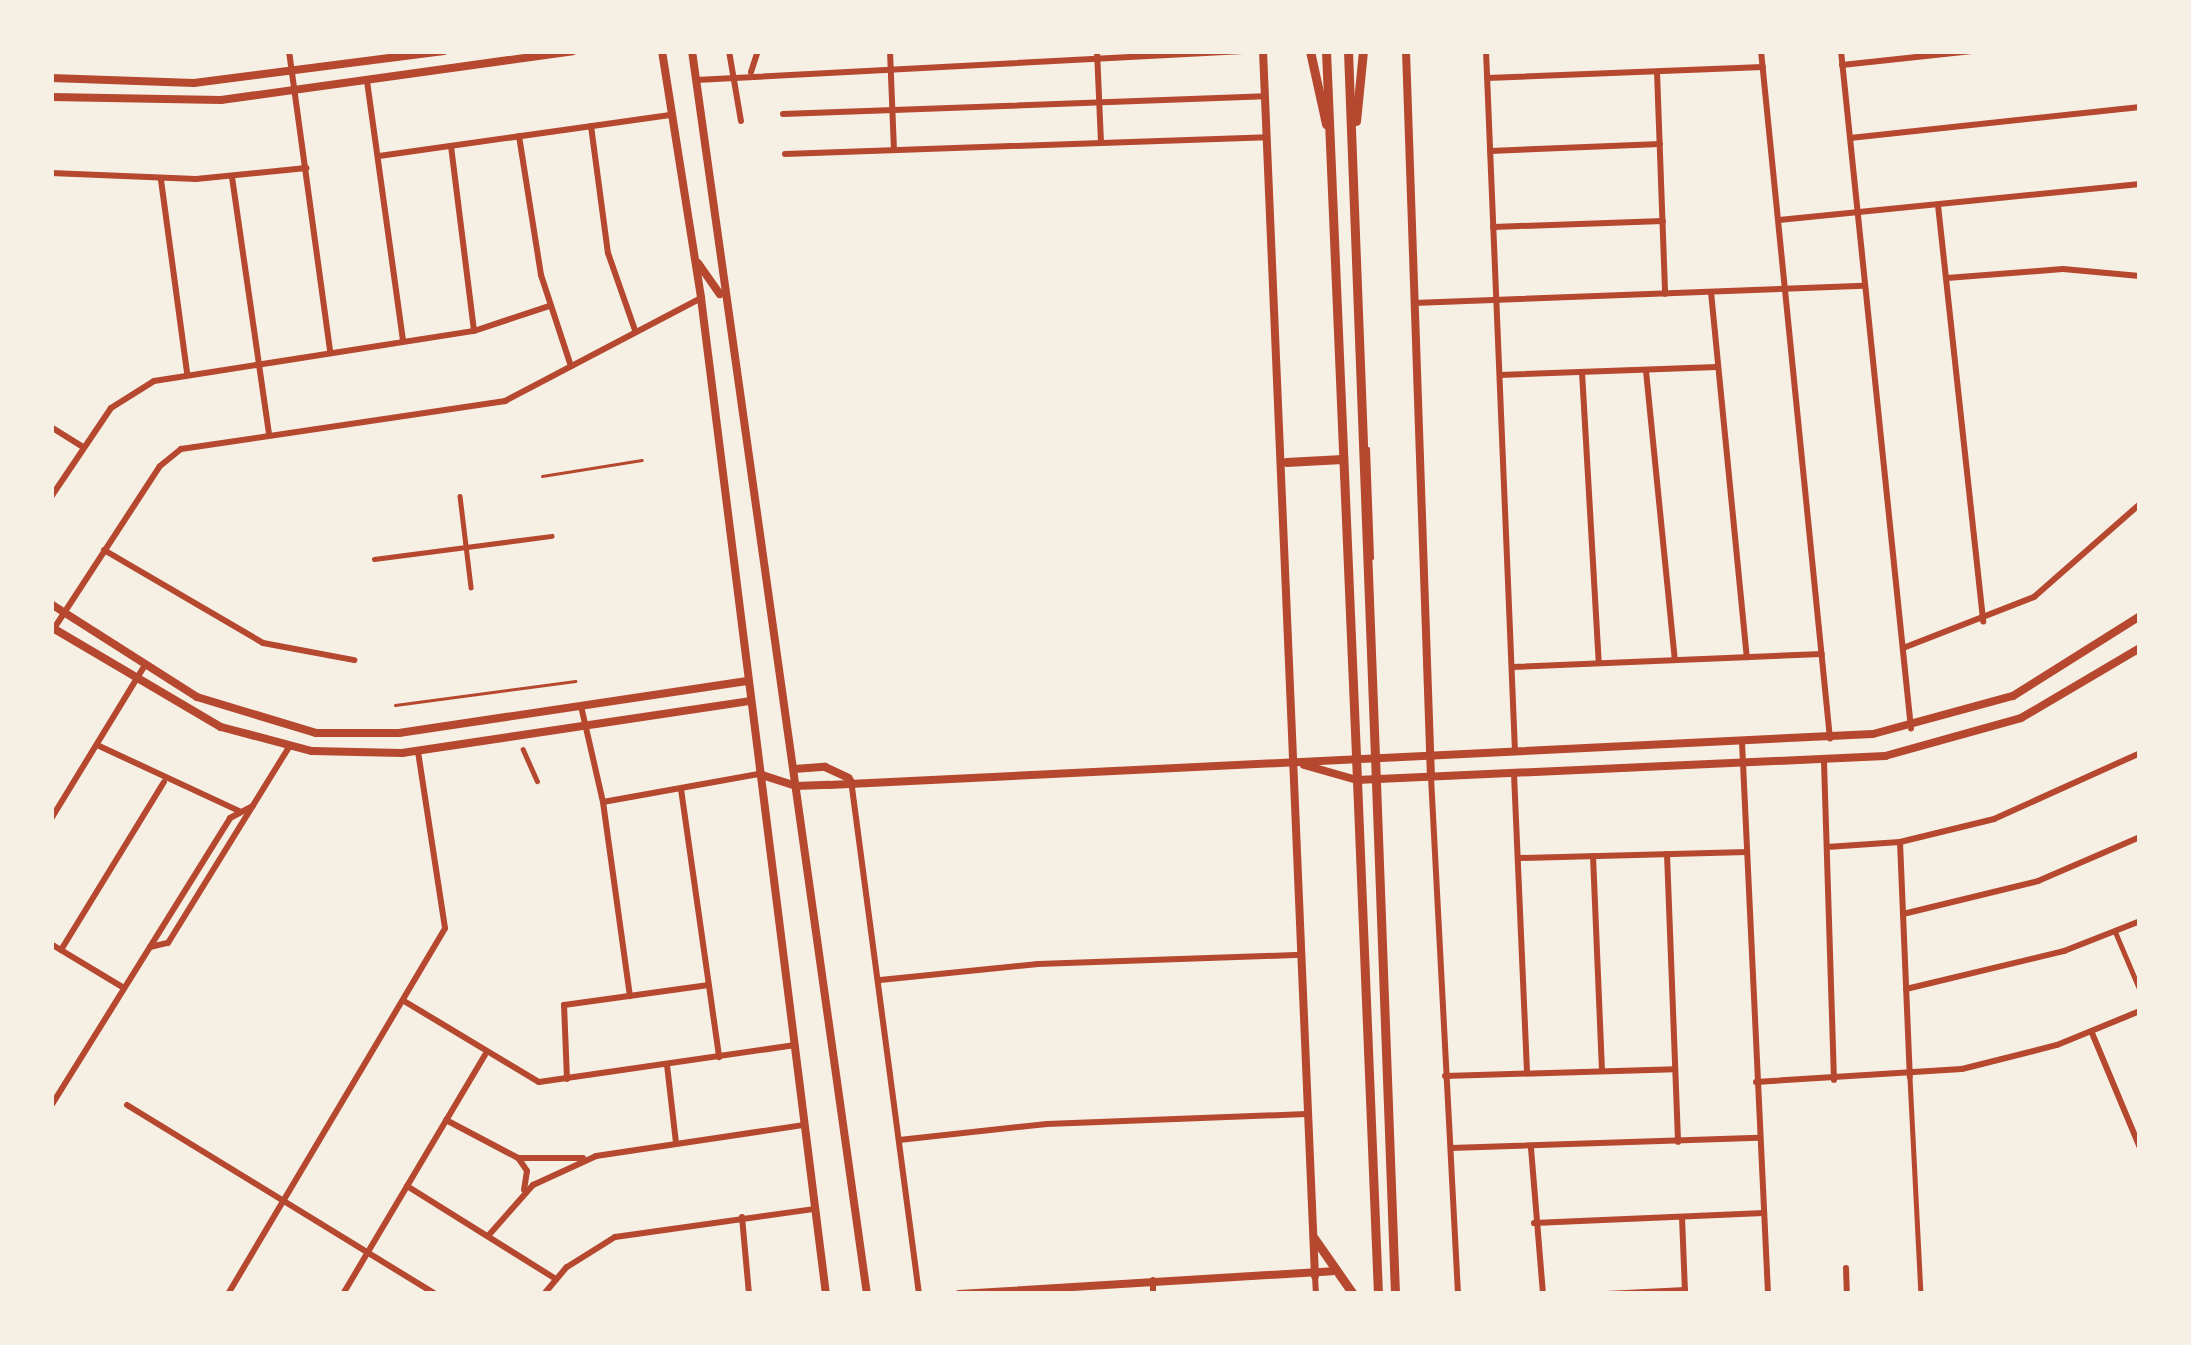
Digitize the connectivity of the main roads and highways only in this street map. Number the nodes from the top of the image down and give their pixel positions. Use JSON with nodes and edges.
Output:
{"nodes":[{"id":1,"x":444,"y":51,"type":"edge"},
{"id":2,"x":573,"y":51,"type":"edge"},
{"id":3,"x":662,"y":51,"type":"edge"},
{"id":4,"x":692,"y":51,"type":"edge"},
{"id":5,"x":1263,"y":51,"type":"edge"},
{"id":6,"x":1310,"y":51,"type":"edge"},
{"id":7,"x":1326,"y":51,"type":"edge"},
{"id":8,"x":1348,"y":51,"type":"edge"},
{"id":9,"x":1363,"y":51,"type":"edge"},
{"id":10,"x":1406,"y":51,"type":"edge"},
{"id":11,"x":51,"y":78,"type":"edge"},
{"id":12,"x":51,"y":97,"type":"edge"},
{"id":13,"x":1330,"y":134,"type":"junction"},
{"id":14,"x":1352,"y":144,"type":"junction"},
{"id":15,"x":692,"y":250,"type":"junction"},
{"id":16,"x":722,"y":295,"type":"junction"},
{"id":17,"x":1342,"y":459,"type":"junction"},
{"id":18,"x":1286,"y":462,"type":"junction"},
{"id":19,"x":51,"y":604,"type":"edge"},
{"id":20,"x":2140,"y":616,"type":"edge"},
{"id":21,"x":52,"y":629,"type":"edge"},
{"id":22,"x":2140,"y":648,"type":"edge"},
{"id":23,"x":747,"y":681,"type":"junction"},
{"id":24,"x":679,"y":691,"type":"junction"},
{"id":25,"x":749,"y":701,"type":"junction"},
{"id":26,"x":681,"y":711,"type":"junction"},
{"id":27,"x":399,"y":733,"type":"junction"},
{"id":28,"x":402,"y":753,"type":"junction"},
{"id":29,"x":1430,"y":754,"type":"junction"},
{"id":30,"x":1356,"y":756,"type":"junction"},
{"id":31,"x":1375,"y":756,"type":"junction"},
{"id":32,"x":1297,"y":763,"type":"junction"},
{"id":33,"x":794,"y":769,"type":"junction"},
{"id":34,"x":759,"y":774,"type":"junction"},
{"id":35,"x":1431,"y":777,"type":"junction"},
{"id":36,"x":850,"y":779,"type":"junction"},
{"id":37,"x":1376,"y":779,"type":"junction"},
{"id":38,"x":1357,"y":780,"type":"junction"},
{"id":39,"x":800,"y":786,"type":"junction"},
{"id":40,"x":1314,"y":1238,"type":"junction"},
{"id":41,"x":1333,"y":1271,"type":"junction"},
{"id":42,"x":1315,"y":1276,"type":"junction"},
{"id":43,"x":826,"y":1294,"type":"edge"},
{"id":44,"x":867,"y":1294,"type":"edge"},
{"id":45,"x":959,"y":1294,"type":"edge"},
{"id":46,"x":1353,"y":1294,"type":"edge"},
{"id":47,"x":1378,"y":1294,"type":"edge"},
{"id":48,"x":1395,"y":1294,"type":"edge"}],
"edges":[{"from":1,"to":11,"type":"main road"},
{"from":2,"to":12,"type":"main road"},
{"from":3,"to":15,"type":"main road"},
{"from":4,"to":16,"type":"main road"},
{"from":5,"to":18,"type":"main road"},
{"from":6,"to":13,"type":"highway"},
{"from":7,"to":13,"type":"highway"},
{"from":8,"to":14,"type":"highway"},
{"from":9,"to":14,"type":"highway"},
{"from":10,"to":29,"type":"main road"},
{"from":13,"to":17,"type":"highway"},
{"from":14,"to":31,"type":"highway"},
{"from":15,"to":16,"type":"main road"},
{"from":15,"to":23,"type":"main road"},
{"from":16,"to":33,"type":"main road"},
{"from":17,"to":18,"type":"highway"},
{"from":17,"to":30,"type":"highway"},
{"from":18,"to":32,"type":"main road"},
{"from":19,"to":27,"type":"main road"},
{"from":20,"to":29,"type":"main road"},
{"from":21,"to":28,"type":"main road"},
{"from":22,"to":35,"type":"main road"},
{"from":23,"to":24,"type":"main road"},
{"from":23,"to":25,"type":"main road"},
{"from":24,"to":26,"type":"main road"},
{"from":24,"to":27,"type":"main road"},
{"from":25,"to":26,"type":"main road"},
{"from":25,"to":34,"type":"main road"},
{"from":26,"to":28,"type":"main road"},
{"from":27,"to":28,"type":"main road"},
{"from":29,"to":31,"type":"main road"},
{"from":29,"to":35,"type":"main road"},
{"from":30,"to":31,"type":"main road"},
{"from":30,"to":32,"type":"main road"},
{"from":30,"to":38,"type":"highway"},
{"from":31,"to":37,"type":"highway"},
{"from":32,"to":36,"type":"main road"},
{"from":32,"to":38,"type":"main road"},
{"from":32,"to":40,"type":"main road"},
{"from":33,"to":36,"type":"main road"},
{"from":33,"to":39,"type":"main road"},
{"from":34,"to":39,"type":"main road"},
{"from":34,"to":43,"type":"main road"},
{"from":35,"to":37,"type":"main road"},
{"from":36,"to":39,"type":"main road"},
{"from":37,"to":38,"type":"main road"},
{"from":37,"to":48,"type":"highway"},
{"from":38,"to":47,"type":"highway"},
{"from":39,"to":44,"type":"main road"},
{"from":40,"to":41,"type":"highway"},
{"from":40,"to":42,"type":"main road"},
{"from":41,"to":42,"type":"main road"},
{"from":41,"to":46,"type":"highway"},
{"from":42,"to":45,"type":"main road"}]}
